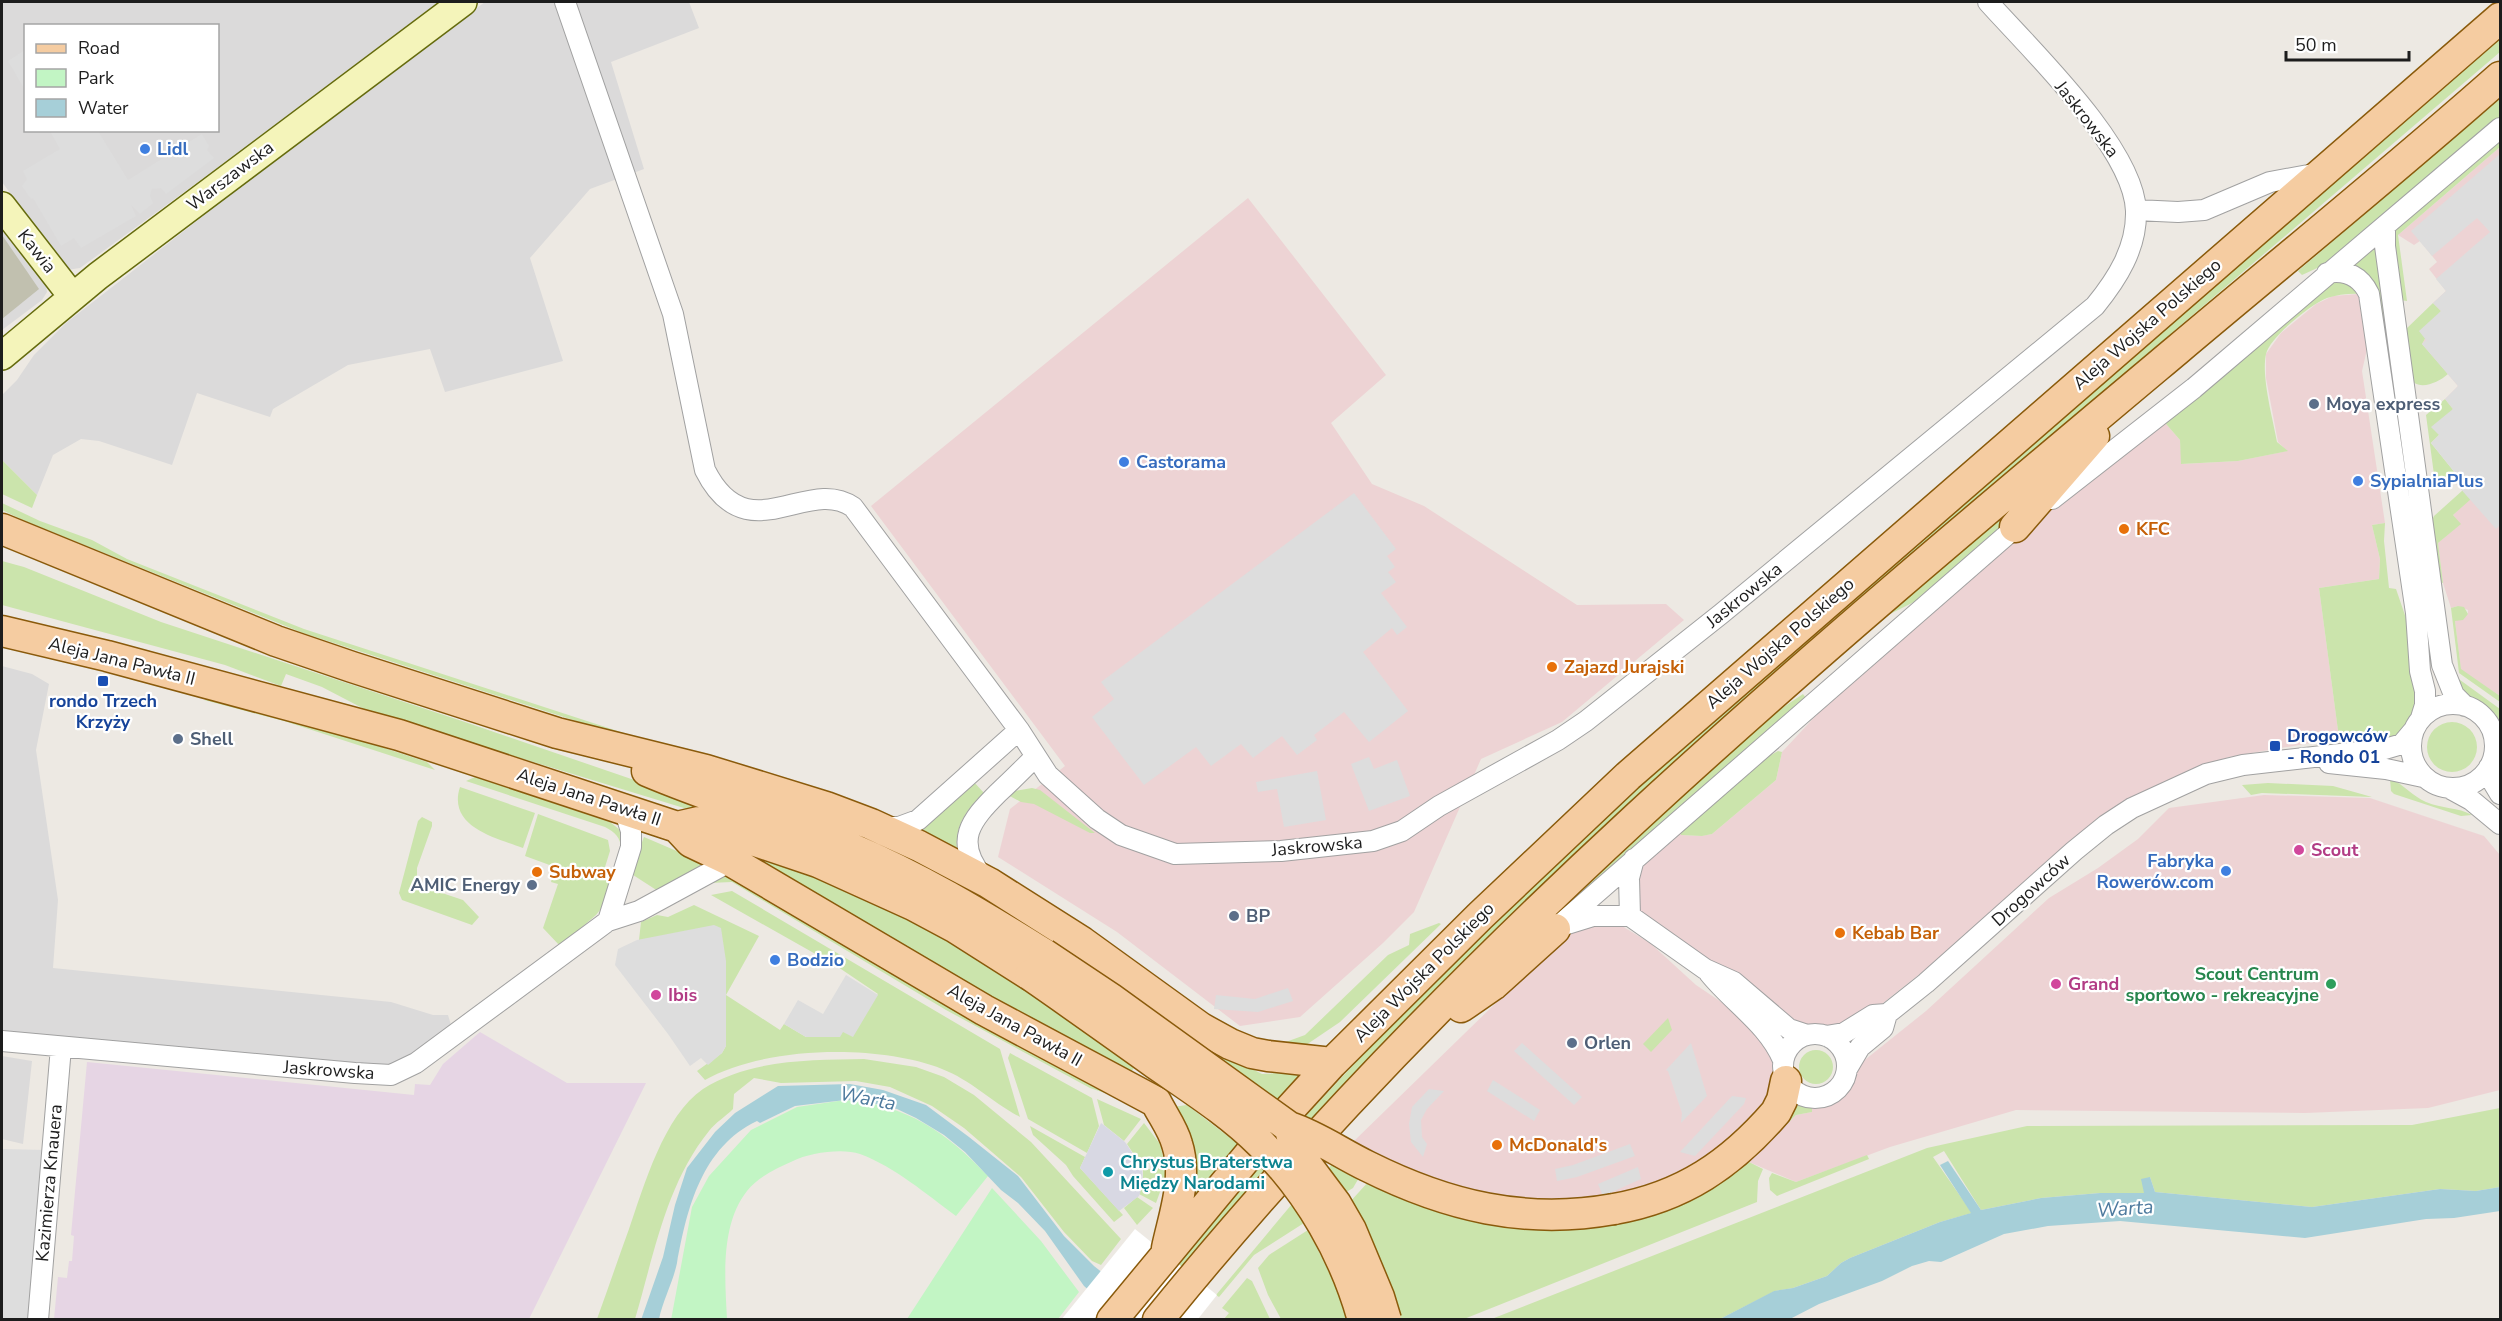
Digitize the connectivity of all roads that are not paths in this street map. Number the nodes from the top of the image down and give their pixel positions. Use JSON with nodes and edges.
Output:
{"nodes":[{"id":1,"x":463,"y":2,"type":"edge"},
{"id":2,"x":564,"y":2,"type":"edge"},
{"id":3,"x":1988,"y":2,"type":"edge"},
{"id":4,"x":2500,"y":18,"type":"edge"},
{"id":5,"x":2500,"y":76,"type":"edge"},
{"id":6,"x":2500,"y":128,"type":"edge"},
{"id":7,"x":2322,"y":173,"type":"junction"},
{"id":8,"x":2,"y":206,"type":"edge"},
{"id":9,"x":2136,"y":210,"type":"junction"},
{"id":10,"x":2385,"y":226,"type":"junction"},
{"id":11,"x":2327,"y":273,"type":"junction"},
{"id":12,"x":72,"y":296,"type":"junction"},
{"id":13,"x":2,"y":356,"type":"edge"},
{"id":14,"x":2135,"y":384,"type":"junction"},
{"id":15,"x":2015,"y":527,"type":"junction"},
{"id":16,"x":5,"y":535,"type":"edge"},
{"id":17,"x":2,"y":631,"type":"edge"},
{"id":18,"x":2465,"y":706,"type":"junction"},
{"id":19,"x":2493,"y":724,"type":"edge"},
{"id":20,"x":2417,"y":725,"type":"junction"},
{"id":21,"x":1019,"y":730,"type":"junction"},
{"id":22,"x":557,"y":733,"type":"junction"},
{"id":23,"x":1035,"y":757,"type":"junction"},
{"id":24,"x":2494,"y":759,"type":"edge"},
{"id":25,"x":2290,"y":760,"type":"junction"},
{"id":26,"x":2423,"y":777,"type":"junction"},
{"id":27,"x":2449,"y":788,"type":"junction"},
{"id":28,"x":2500,"y":794,"type":"edge"},
{"id":29,"x":624,"y":809,"type":"junction"},
{"id":30,"x":2500,"y":824,"type":"edge"},
{"id":31,"x":871,"y":825,"type":"junction"},
{"id":32,"x":677,"y":826,"type":"junction"},
{"id":33,"x":1634,"y":859,"type":"junction"},
{"id":34,"x":730,"y":861,"type":"junction"},
{"id":35,"x":989,"y":883,"type":"junction"},
{"id":36,"x":1630,"y":916,"type":"junction"},
{"id":37,"x":608,"y":921,"type":"junction"},
{"id":38,"x":1555,"y":929,"type":"junction"},
{"id":39,"x":1037,"y":964,"type":"junction"},
{"id":40,"x":1705,"y":969,"type":"junction"},
{"id":41,"x":1887,"y":1014,"type":"junction"},
{"id":42,"x":1202,"y":1028,"type":"junction"},
{"id":43,"x":1816,"y":1035,"type":"junction"},
{"id":44,"x":2,"y":1041,"type":"edge"},
{"id":45,"x":1405,"y":1042,"type":"junction"},
{"id":46,"x":61,"y":1047,"type":"junction"},
{"id":47,"x":1332,"y":1063,"type":"junction"},
{"id":48,"x":1847,"y":1069,"type":"junction"},
{"id":49,"x":1785,"y":1070,"type":"junction"},
{"id":50,"x":1156,"y":1102,"type":"junction"},
{"id":51,"x":1289,"y":1127,"type":"junction"},
{"id":52,"x":1165,"y":1253,"type":"junction"},
{"id":53,"x":38,"y":1320,"type":"edge"},
{"id":54,"x":1112,"y":1320,"type":"edge"},
{"id":55,"x":1158,"y":1320,"type":"edge"},
{"id":56,"x":1363,"y":1320,"type":"edge"},
{"id":57,"x":1386,"y":1320,"type":"edge"}],
"edges":[{"from":1,"to":12,"type":"street","name":"Warszawska"},
{"from":2,"to":21,"type":"street","name":"Jaskrowska"},
{"from":3,"to":9,"type":"street","name":"Jaskrowska"},
{"from":4,"to":7,"type":"main road","name":"Aleja Wojska Polskiego"},
{"from":5,"to":14,"type":"main road","name":"Aleja Wojska Polskiego"},
{"from":6,"to":10,"type":"street"},
{"from":7,"to":9,"type":"street"},
{"from":7,"to":47,"type":"main road","name":"Aleja Wojska Polskiego"},
{"from":8,"to":12,"type":"street","name":"Kawia"},
{"from":9,"to":23,"type":"street","name":"Jaskrowska"},
{"from":10,"to":11,"type":"street"},
{"from":10,"to":18,"type":"street"},
{"from":11,"to":15,"type":"street"},
{"from":11,"to":20,"type":"street"},
{"from":12,"to":13,"type":"street","name":"Warszawska"},
{"from":14,"to":15,"type":"main road"},
{"from":14,"to":45,"type":"main road","name":"Aleja Wojska Polskiego"},
{"from":15,"to":33,"type":"street"},
{"from":16,"to":22,"type":"main road"},
{"from":17,"to":29,"type":"main road","name":"Aleja Jana Pawła II"},
{"from":18,"to":19,"type":"street"},
{"from":18,"to":20,"type":"street"},
{"from":19,"to":24,"type":"street"},
{"from":20,"to":25,"type":"street","name":"Drogowców"},
{"from":20,"to":26,"type":"street"},
{"from":21,"to":23,"type":"street","name":"Jaskrowska"},
{"from":21,"to":31,"type":"street"},
{"from":22,"to":31,"type":"main road"},
{"from":22,"to":39,"type":"main road"},
{"from":23,"to":35,"type":"street"},
{"from":24,"to":27,"type":"street"},
{"from":24,"to":28,"type":"street"},
{"from":25,"to":26,"type":"street","name":"Drogowców"},
{"from":25,"to":41,"type":"street","name":"Drogowców"},
{"from":26,"to":27,"type":"street"},
{"from":27,"to":30,"type":"street"},
{"from":29,"to":32,"type":"main road","name":"Aleja Jana Pawła II"},
{"from":29,"to":37,"type":"street"},
{"from":31,"to":35,"type":"main road"},
{"from":32,"to":34,"type":"main road","name":"Aleja Jana Pawła II"},
{"from":32,"to":39,"type":"main road"},
{"from":33,"to":36,"type":"street"},
{"from":33,"to":38,"type":"street"},
{"from":34,"to":37,"type":"street","name":"Jaskrowska"},
{"from":34,"to":50,"type":"main road","name":"Aleja Jana Pawła II"},
{"from":35,"to":42,"type":"main road"},
{"from":36,"to":38,"type":"street"},
{"from":36,"to":40,"type":"street"},
{"from":37,"to":46,"type":"street","name":"Jaskrowska"},
{"from":38,"to":45,"type":"main road"},
{"from":39,"to":51,"type":"main road","bridge":true},
{"from":39,"to":56,"type":"main road","bridge":true},
{"from":40,"to":43,"type":"street"},
{"from":40,"to":49,"type":"street"},
{"from":41,"to":43,"type":"street","name":"Drogowców"},
{"from":41,"to":48,"type":"street","name":"Drogowców"},
{"from":42,"to":47,"type":"main road"},
{"from":42,"to":50,"type":"main road"},
{"from":43,"to":48,"type":"street"},
{"from":43,"to":49,"type":"street"},
{"from":44,"to":46,"type":"street","name":"Jaskrowska"},
{"from":45,"to":55,"type":"main road","name":"Aleja Wojska Polskiego"},
{"from":46,"to":53,"type":"street","name":"Kazimierza Knauera"},
{"from":47,"to":52,"type":"main road","name":"Aleja Wojska Polskiego"},
{"from":48,"to":49,"type":"street"},
{"from":49,"to":51,"type":"main road","bridge":true},
{"from":50,"to":52,"type":"main road"},
{"from":51,"to":57,"type":"main road","bridge":true},
{"from":52,"to":54,"type":"main road","name":"Aleja Wojska Polskiego"}]}
